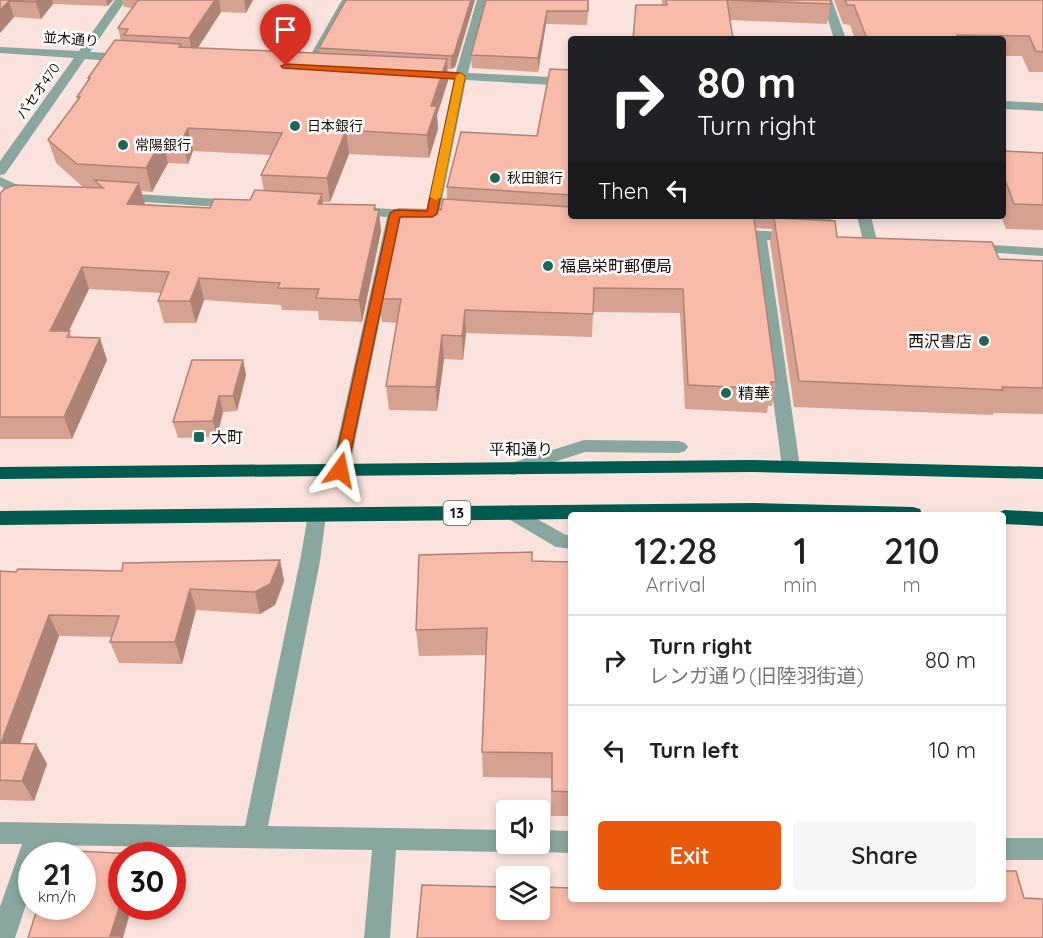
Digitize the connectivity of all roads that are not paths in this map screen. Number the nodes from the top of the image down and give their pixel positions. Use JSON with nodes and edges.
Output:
{"nodes":[{"id":1,"x":121,"y":0,"type":"edge"},
{"id":2,"x":347,"y":0,"type":"edge"},
{"id":3,"x":482,"y":0,"type":"edge"},
{"id":4,"x":826,"y":0,"type":"edge"},
{"id":5,"x":839,"y":36,"type":"edge"},
{"id":6,"x":0,"y":50,"type":"edge"},
{"id":7,"x":81,"y":55,"type":"junction"},
{"id":8,"x":141,"y":58,"type":"edge"},
{"id":9,"x":308,"y":68,"type":"edge"},
{"id":10,"x":414,"y":74,"type":"edge"},
{"id":11,"x":460,"y":76,"type":"junction"},
{"id":12,"x":568,"y":82,"type":"edge"},
{"id":13,"x":1006,"y":105,"type":"edge"},
{"id":14,"x":1043,"y":107,"type":"edge"},
{"id":15,"x":0,"y":171,"type":"edge"},
{"id":16,"x":0,"y":181,"type":"edge"},
{"id":17,"x":52,"y":192,"type":"edge"},
{"id":18,"x":99,"y":195,"type":"edge"},
{"id":19,"x":253,"y":205,"type":"edge"},
{"id":20,"x":336,"y":210,"type":"edge"},
{"id":21,"x":395,"y":213,"type":"junction"},
{"id":22,"x":865,"y":219,"type":"edge"},
{"id":23,"x":724,"y":233,"type":"edge"},
{"id":24,"x":759,"y":235,"type":"junction"},
{"id":25,"x":814,"y":238,"type":"edge"},
{"id":26,"x":870,"y":241,"type":"edge"},
{"id":27,"x":962,"y":247,"type":"edge"},
{"id":28,"x":1043,"y":252,"type":"edge"},
{"id":29,"x":679,"y":447,"type":"dead end"},
{"id":30,"x":791,"y":467,"type":"junction"},
{"id":31,"x":514,"y":468,"type":"junction"},
{"id":32,"x":340,"y":470,"type":"junction"},
{"id":33,"x":0,"y":472,"type":"edge"},
{"id":34,"x":1043,"y":473,"type":"edge"},
{"id":35,"x":512,"y":512,"type":"junction"},
{"id":36,"x":754,"y":512,"type":"edge"},
{"id":37,"x":317,"y":515,"type":"junction"},
{"id":38,"x":1006,"y":517,"type":"edge"},
{"id":39,"x":0,"y":518,"type":"edge"},
{"id":40,"x":1043,"y":519,"type":"edge"},
{"id":41,"x":568,"y":542,"type":"edge"},
{"id":42,"x":0,"y":833,"type":"edge"},
{"id":43,"x":38,"y":834,"type":"junction"},
{"id":44,"x":254,"y":837,"type":"junction"},
{"id":45,"x":385,"y":839,"type":"junction"},
{"id":46,"x":496,"y":841,"type":"edge"},
{"id":47,"x":550,"y":841,"type":"edge"},
{"id":48,"x":568,"y":842,"type":"edge"},
{"id":49,"x":1006,"y":849,"type":"edge"},
{"id":50,"x":1043,"y":849,"type":"edge"},
{"id":51,"x":2,"y":938,"type":"edge"},
{"id":52,"x":377,"y":938,"type":"edge"}],
"edges":[{"from":1,"to":7,"type":"street","name":"パセオ470"},
{"from":2,"to":9,"type":"street"},
{"from":3,"to":11,"type":"street"},
{"from":4,"to":5,"type":"street"},
{"from":6,"to":7,"type":"street","name":"並木通り"},
{"from":7,"to":8,"type":"street","name":"並木通り"},
{"from":7,"to":15,"type":"street","name":"パセオ470"},
{"from":10,"to":11,"type":"street"},
{"from":11,"to":12,"type":"street"},
{"from":11,"to":21,"type":"street"},
{"from":13,"to":14,"type":"street"},
{"from":16,"to":17,"type":"street"},
{"from":18,"to":19,"type":"street"},
{"from":20,"to":21,"type":"street"},
{"from":21,"to":32,"type":"street"},
{"from":22,"to":26,"type":"street"},
{"from":23,"to":24,"type":"street"},
{"from":24,"to":25,"type":"street"},
{"from":24,"to":30,"type":"street"},
{"from":27,"to":28,"type":"street"},
{"from":29,"to":31,"type":"street"},
{"from":30,"to":31,"type":"highway","name":"平和通り"},
{"from":30,"to":34,"type":"highway","name":"平和通り"},
{"from":31,"to":32,"type":"highway","name":"平和通り"},
{"from":32,"to":33,"type":"highway","name":"平和通り"},
{"from":35,"to":36,"type":"highway","number":"13"},
{"from":35,"to":37,"type":"highway","number":"13"},
{"from":35,"to":41,"type":"street"},
{"from":37,"to":39,"type":"highway","number":"13"},
{"from":37,"to":44,"type":"street"},
{"from":38,"to":40,"type":"highway"},
{"from":42,"to":43,"type":"street"},
{"from":43,"to":44,"type":"street"},
{"from":43,"to":51,"type":"street"},
{"from":44,"to":45,"type":"street"},
{"from":45,"to":46,"type":"street"},
{"from":45,"to":52,"type":"street"},
{"from":47,"to":48,"type":"street"},
{"from":49,"to":50,"type":"street"}]}
